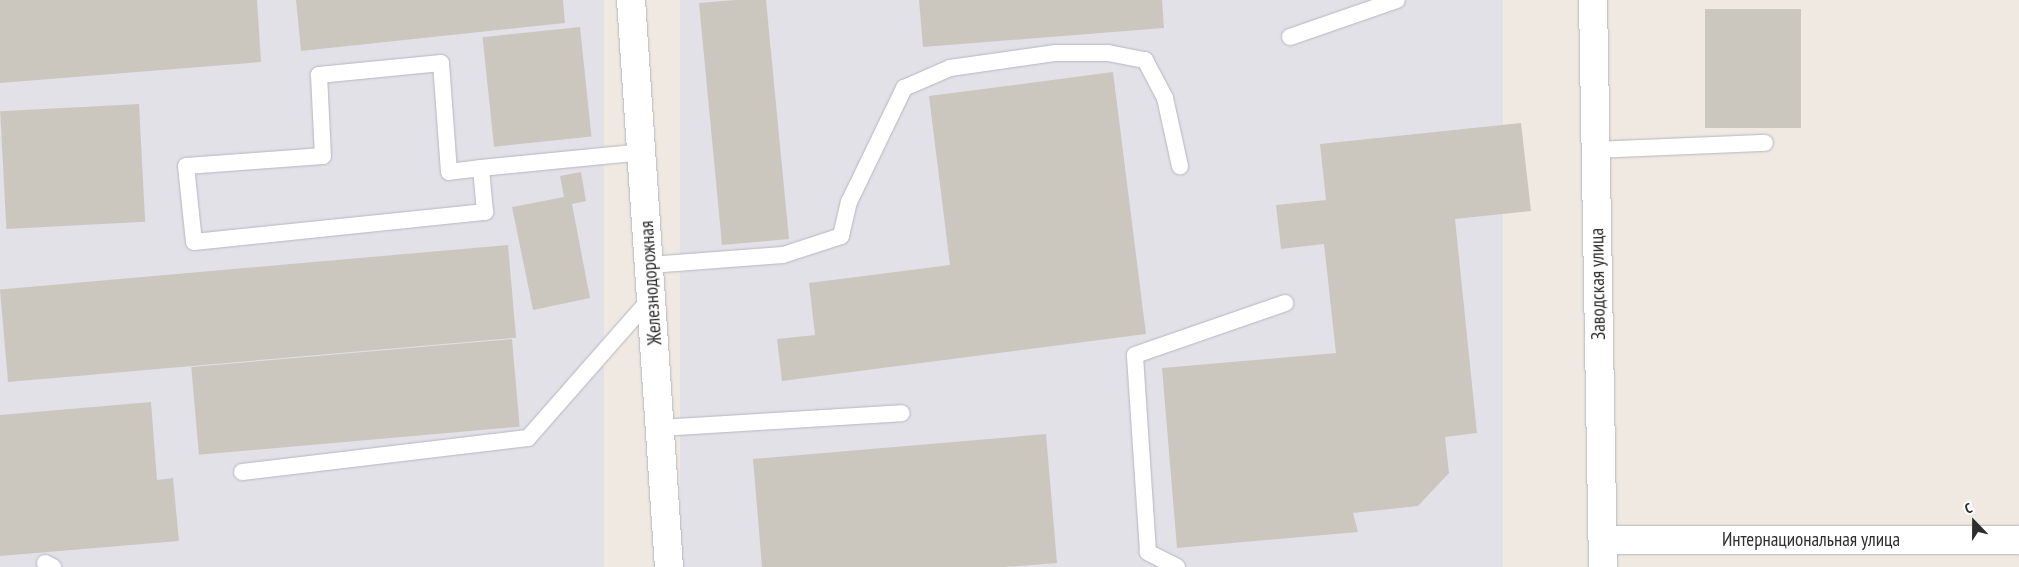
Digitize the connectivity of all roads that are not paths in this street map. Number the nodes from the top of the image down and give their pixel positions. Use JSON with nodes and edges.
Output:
{"nodes":[{"id":1,"x":632,"y":0,"type":"edge"},
{"id":2,"x":1397,"y":0,"type":"edge"},
{"id":3,"x":1593,"y":0,"type":"edge"},
{"id":4,"x":1290,"y":37,"type":"dead end"},
{"id":5,"x":1765,"y":143,"type":"dead end"},
{"id":6,"x":1596,"y":150,"type":"junction"},
{"id":7,"x":643,"y":152,"type":"junction"},
{"id":8,"x":1180,"y":166,"type":"dead end"},
{"id":9,"x":482,"y":168,"type":"junction"},
{"id":10,"x":650,"y":265,"type":"junction"},
{"id":11,"x":652,"y":297,"type":"junction"},
{"id":12,"x":1284,"y":303,"type":"dead end"},
{"id":13,"x":902,"y":413,"type":"dead end"},
{"id":14,"x":660,"y":428,"type":"junction"},
{"id":15,"x":242,"y":472,"type":"dead end"},
{"id":16,"x":1603,"y":540,"type":"junction"},
{"id":17,"x":2019,"y":540,"type":"edge"},
{"id":18,"x":669,"y":567,"type":"edge"},
{"id":19,"x":1177,"y":567,"type":"edge"},
{"id":20,"x":1603,"y":567,"type":"edge"}],
"edges":[{"from":1,"to":7,"type":"street","name":"Железнодорожная"},
{"from":2,"to":4,"type":"lane"},
{"from":3,"to":6,"type":"street","name":"Заводская улица"},
{"from":5,"to":6,"type":"lane"},
{"from":6,"to":16,"type":"street","name":"Заводская улица"},
{"from":7,"to":9,"type":"lane"},
{"from":7,"to":10,"type":"street","name":"Железнодорожная"},
{"from":8,"to":10,"type":"lane"},
{"from":9,"to":9,"type":"lane"},
{"from":10,"to":11,"type":"street","name":"Железнодорожная"},
{"from":11,"to":14,"type":"street","name":"Железнодорожная"},
{"from":11,"to":15,"type":"lane"},
{"from":12,"to":19,"type":"lane"},
{"from":13,"to":14,"type":"lane"},
{"from":14,"to":18,"type":"street","name":"Железнодорожная"},
{"from":16,"to":17,"type":"street","name":"Интернациональная улица"},
{"from":16,"to":20,"type":"street","name":"Заводская улица"}]}
